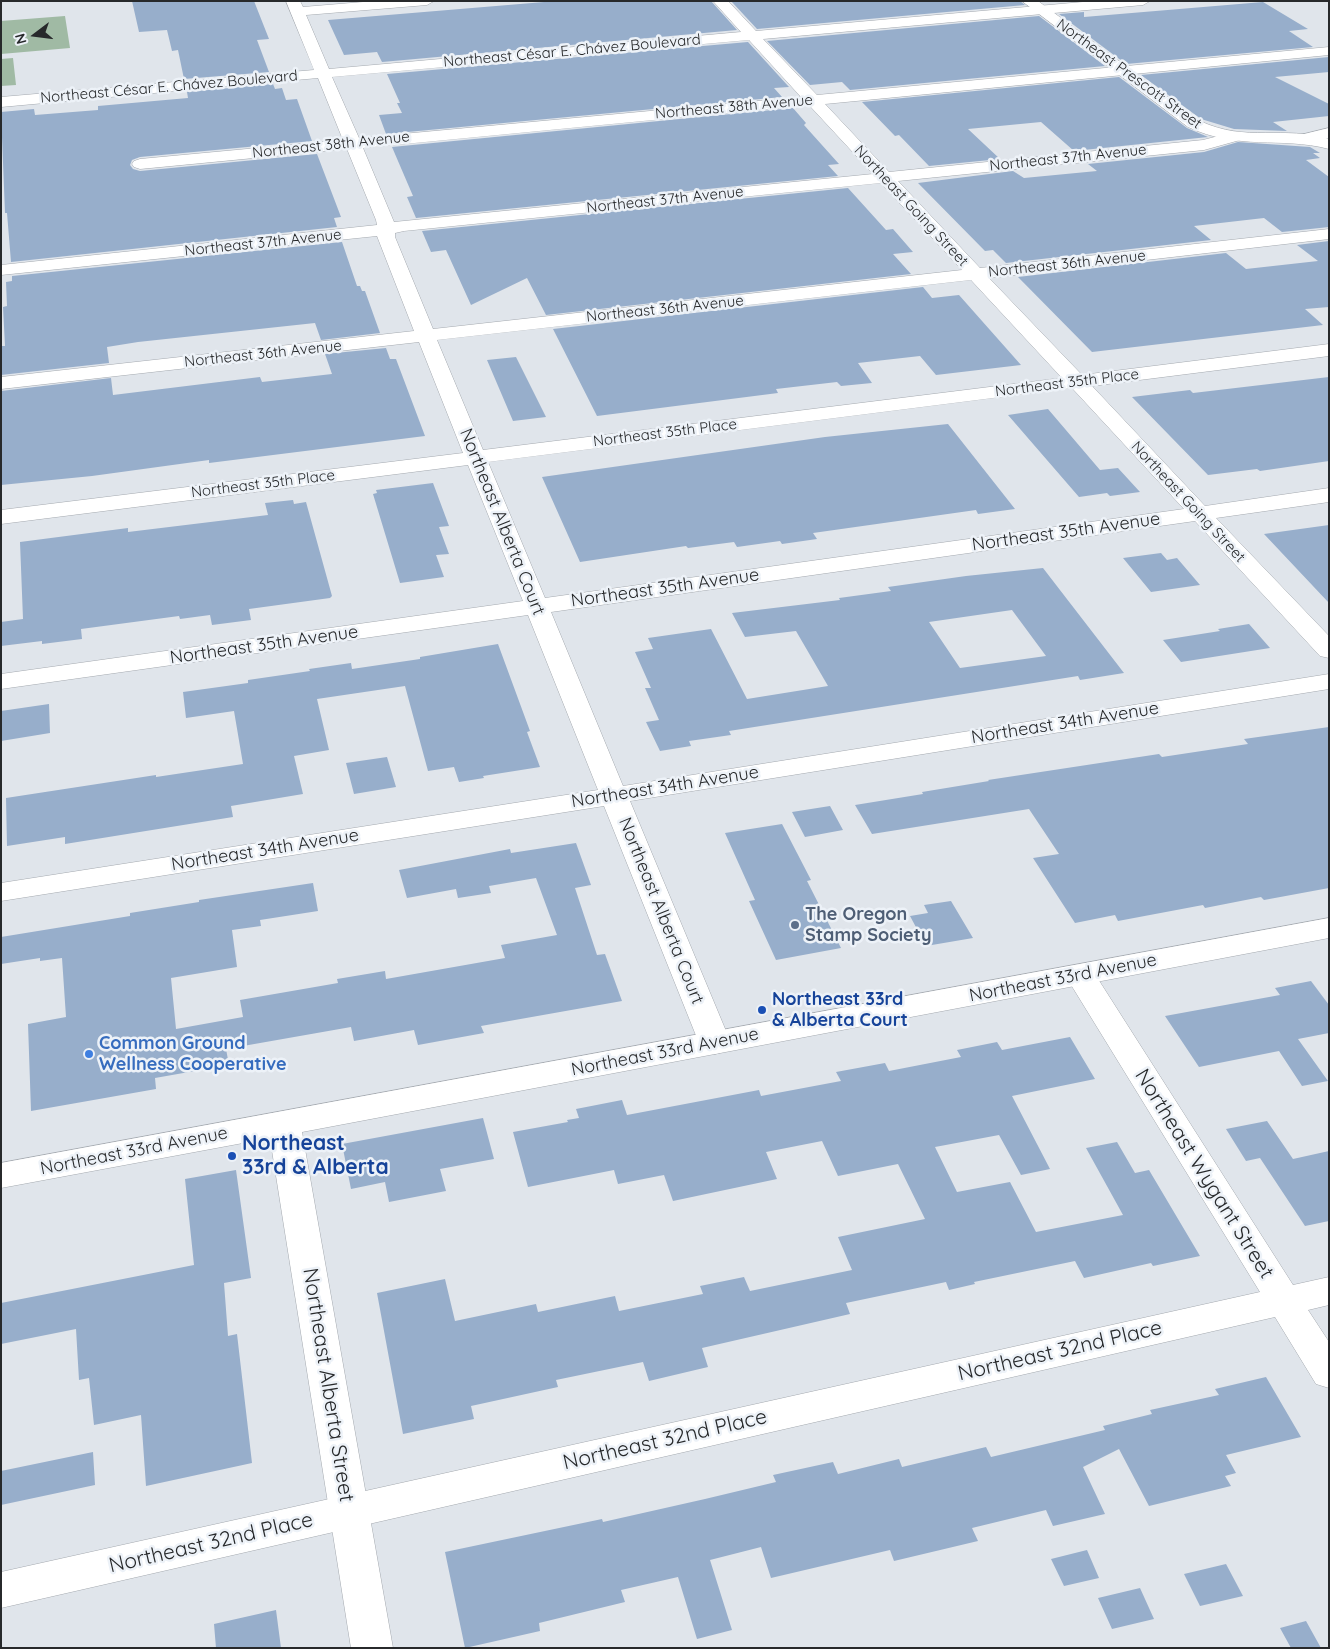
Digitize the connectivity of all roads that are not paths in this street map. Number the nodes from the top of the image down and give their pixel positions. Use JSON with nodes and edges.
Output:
{"nodes":[{"id":1,"x":427,"y":1,"type":"edge"},
{"id":2,"x":720,"y":1,"type":"edge"},
{"id":3,"x":1029,"y":1,"type":"edge"},
{"id":4,"x":1143,"y":1,"type":"edge"},
{"id":5,"x":295,"y":6,"type":"edge"},
{"id":6,"x":1041,"y":10,"type":"junction"},
{"id":7,"x":752,"y":35,"type":"junction"},
{"id":8,"x":1329,"y":51,"type":"edge"},
{"id":9,"x":1123,"y":70,"type":"junction"},
{"id":10,"x":323,"y":73,"type":"junction"},
{"id":11,"x":812,"y":100,"type":"junction"},
{"id":12,"x":1,"y":102,"type":"edge"},
{"id":13,"x":1329,"y":133,"type":"edge"},
{"id":14,"x":1234,"y":137,"type":"junction"},
{"id":15,"x":1306,"y":138,"type":"junction"},
{"id":16,"x":352,"y":142,"type":"junction"},
{"id":17,"x":1329,"y":144,"type":"edge"},
{"id":18,"x":140,"y":164,"type":"dead end"},
{"id":19,"x":885,"y":177,"type":"junction"},
{"id":20,"x":385,"y":229,"type":"junction"},
{"id":21,"x":1329,"y":234,"type":"edge"},
{"id":22,"x":1,"y":270,"type":"edge"},
{"id":23,"x":975,"y":274,"type":"junction"},
{"id":24,"x":426,"y":336,"type":"junction"},
{"id":25,"x":1329,"y":350,"type":"edge"},
{"id":26,"x":1075,"y":382,"type":"junction"},
{"id":27,"x":1,"y":384,"type":"edge"},
{"id":28,"x":475,"y":456,"type":"junction"},
{"id":29,"x":1329,"y":495,"type":"edge"},
{"id":30,"x":1199,"y":513,"type":"junction"},
{"id":31,"x":1,"y":517,"type":"edge"},
{"id":32,"x":537,"y":606,"type":"junction"},
{"id":33,"x":1329,"y":652,"type":"edge"},
{"id":34,"x":1329,"y":681,"type":"edge"},
{"id":35,"x":1,"y":682,"type":"edge"},
{"id":36,"x":613,"y":796,"type":"junction"},
{"id":37,"x":1,"y":892,"type":"edge"},
{"id":38,"x":1329,"y":928,"type":"edge"},
{"id":39,"x":1080,"y":975,"type":"junction"},
{"id":40,"x":715,"y":1043,"type":"junction"},
{"id":41,"x":284,"y":1123,"type":"junction"},
{"id":42,"x":1,"y":1176,"type":"edge"},
{"id":43,"x":1329,"y":1291,"type":"edge"},
{"id":44,"x":1284,"y":1301,"type":"junction"},
{"id":45,"x":1329,"y":1373,"type":"edge"},
{"id":46,"x":349,"y":1511,"type":"junction"},
{"id":47,"x":1,"y":1590,"type":"edge"},
{"id":48,"x":372,"y":1648,"type":"edge"}],
"edges":[{"from":1,"to":5,"type":"street"},
{"from":2,"to":7,"type":"street","name":"Northeast Going Street"},
{"from":3,"to":6,"type":"street","name":"Northeast Prescott Street"},
{"from":4,"to":6,"type":"street","name":"Northeast César E. Chávez Boulevard"},
{"from":5,"to":10,"type":"street","name":"Northeast Alberta Court"},
{"from":6,"to":7,"type":"street","name":"Northeast César E. Chávez Boulevard"},
{"from":6,"to":9,"type":"street","name":"Northeast Prescott Street"},
{"from":7,"to":10,"type":"street","name":"Northeast César E. Chávez Boulevard"},
{"from":7,"to":11,"type":"street","name":"Northeast Going Street"},
{"from":8,"to":9,"type":"street","name":"Northeast 38th Avenue"},
{"from":9,"to":11,"type":"street","name":"Northeast 38th Avenue"},
{"from":9,"to":14,"type":"street","name":"Northeast Prescott Street"},
{"from":10,"to":12,"type":"street","name":"Northeast César E. Chávez Boulevard"},
{"from":10,"to":16,"type":"street","name":"Northeast Alberta Court"},
{"from":11,"to":16,"type":"street","name":"Northeast 38th Avenue"},
{"from":11,"to":19,"type":"street","name":"Northeast Going Street"},
{"from":13,"to":15,"type":"street","name":"Northeast 37th Avenue"},
{"from":14,"to":15,"type":"street","name":"Northeast 37th Avenue"},
{"from":14,"to":19,"type":"street","name":"Northeast 37th Avenue"},
{"from":15,"to":17,"type":"street"},
{"from":16,"to":18,"type":"street","name":"Northeast 38th Avenue"},
{"from":16,"to":20,"type":"street","name":"Northeast Alberta Court"},
{"from":19,"to":20,"type":"street","name":"Northeast 37th Avenue"},
{"from":19,"to":23,"type":"street","name":"Northeast Going Street"},
{"from":20,"to":22,"type":"street","name":"Northeast 37th Avenue"},
{"from":20,"to":24,"type":"street","name":"Northeast Alberta Court"},
{"from":21,"to":23,"type":"street","name":"Northeast 36th Avenue"},
{"from":23,"to":24,"type":"street","name":"Northeast 36th Avenue"},
{"from":23,"to":26,"type":"street","name":"Northeast Going Street"},
{"from":24,"to":27,"type":"street","name":"Northeast 36th Avenue"},
{"from":24,"to":28,"type":"street","name":"Northeast Alberta Court"},
{"from":25,"to":26,"type":"street","name":"Northeast 35th Place"},
{"from":26,"to":28,"type":"street","name":"Northeast 35th Place"},
{"from":26,"to":30,"type":"street","name":"Northeast Going Street"},
{"from":28,"to":31,"type":"street","name":"Northeast 35th Place"},
{"from":28,"to":32,"type":"street","name":"Northeast Alberta Court"},
{"from":29,"to":30,"type":"street","name":"Northeast 35th Avenue"},
{"from":30,"to":32,"type":"street","name":"Northeast 35th Avenue"},
{"from":30,"to":33,"type":"street","name":"Northeast Going Street"},
{"from":32,"to":35,"type":"street","name":"Northeast 35th Avenue"},
{"from":32,"to":36,"type":"street","name":"Northeast Alberta Court"},
{"from":34,"to":36,"type":"street","name":"Northeast 34th Avenue"},
{"from":36,"to":37,"type":"street","name":"Northeast 34th Avenue"},
{"from":36,"to":40,"type":"street","name":"Northeast Alberta Court"},
{"from":38,"to":39,"type":"street","name":"Northeast 33rd Avenue"},
{"from":39,"to":40,"type":"street","name":"Northeast 33rd Avenue"},
{"from":39,"to":44,"type":"street","name":"Northeast Wygant Street"},
{"from":40,"to":41,"type":"street","name":"Northeast 33rd Avenue"},
{"from":41,"to":42,"type":"street","name":"Northeast 33rd Avenue"},
{"from":41,"to":46,"type":"street","name":"Northeast Alberta Street"},
{"from":43,"to":44,"type":"street","name":"Northeast 32nd Place"},
{"from":44,"to":45,"type":"street","name":"Northeast Wygant Street"},
{"from":44,"to":46,"type":"street","name":"Northeast 32nd Place"},
{"from":46,"to":47,"type":"street","name":"Northeast 32nd Place"},
{"from":46,"to":48,"type":"street","name":"Northeast Alberta Street"}]}
